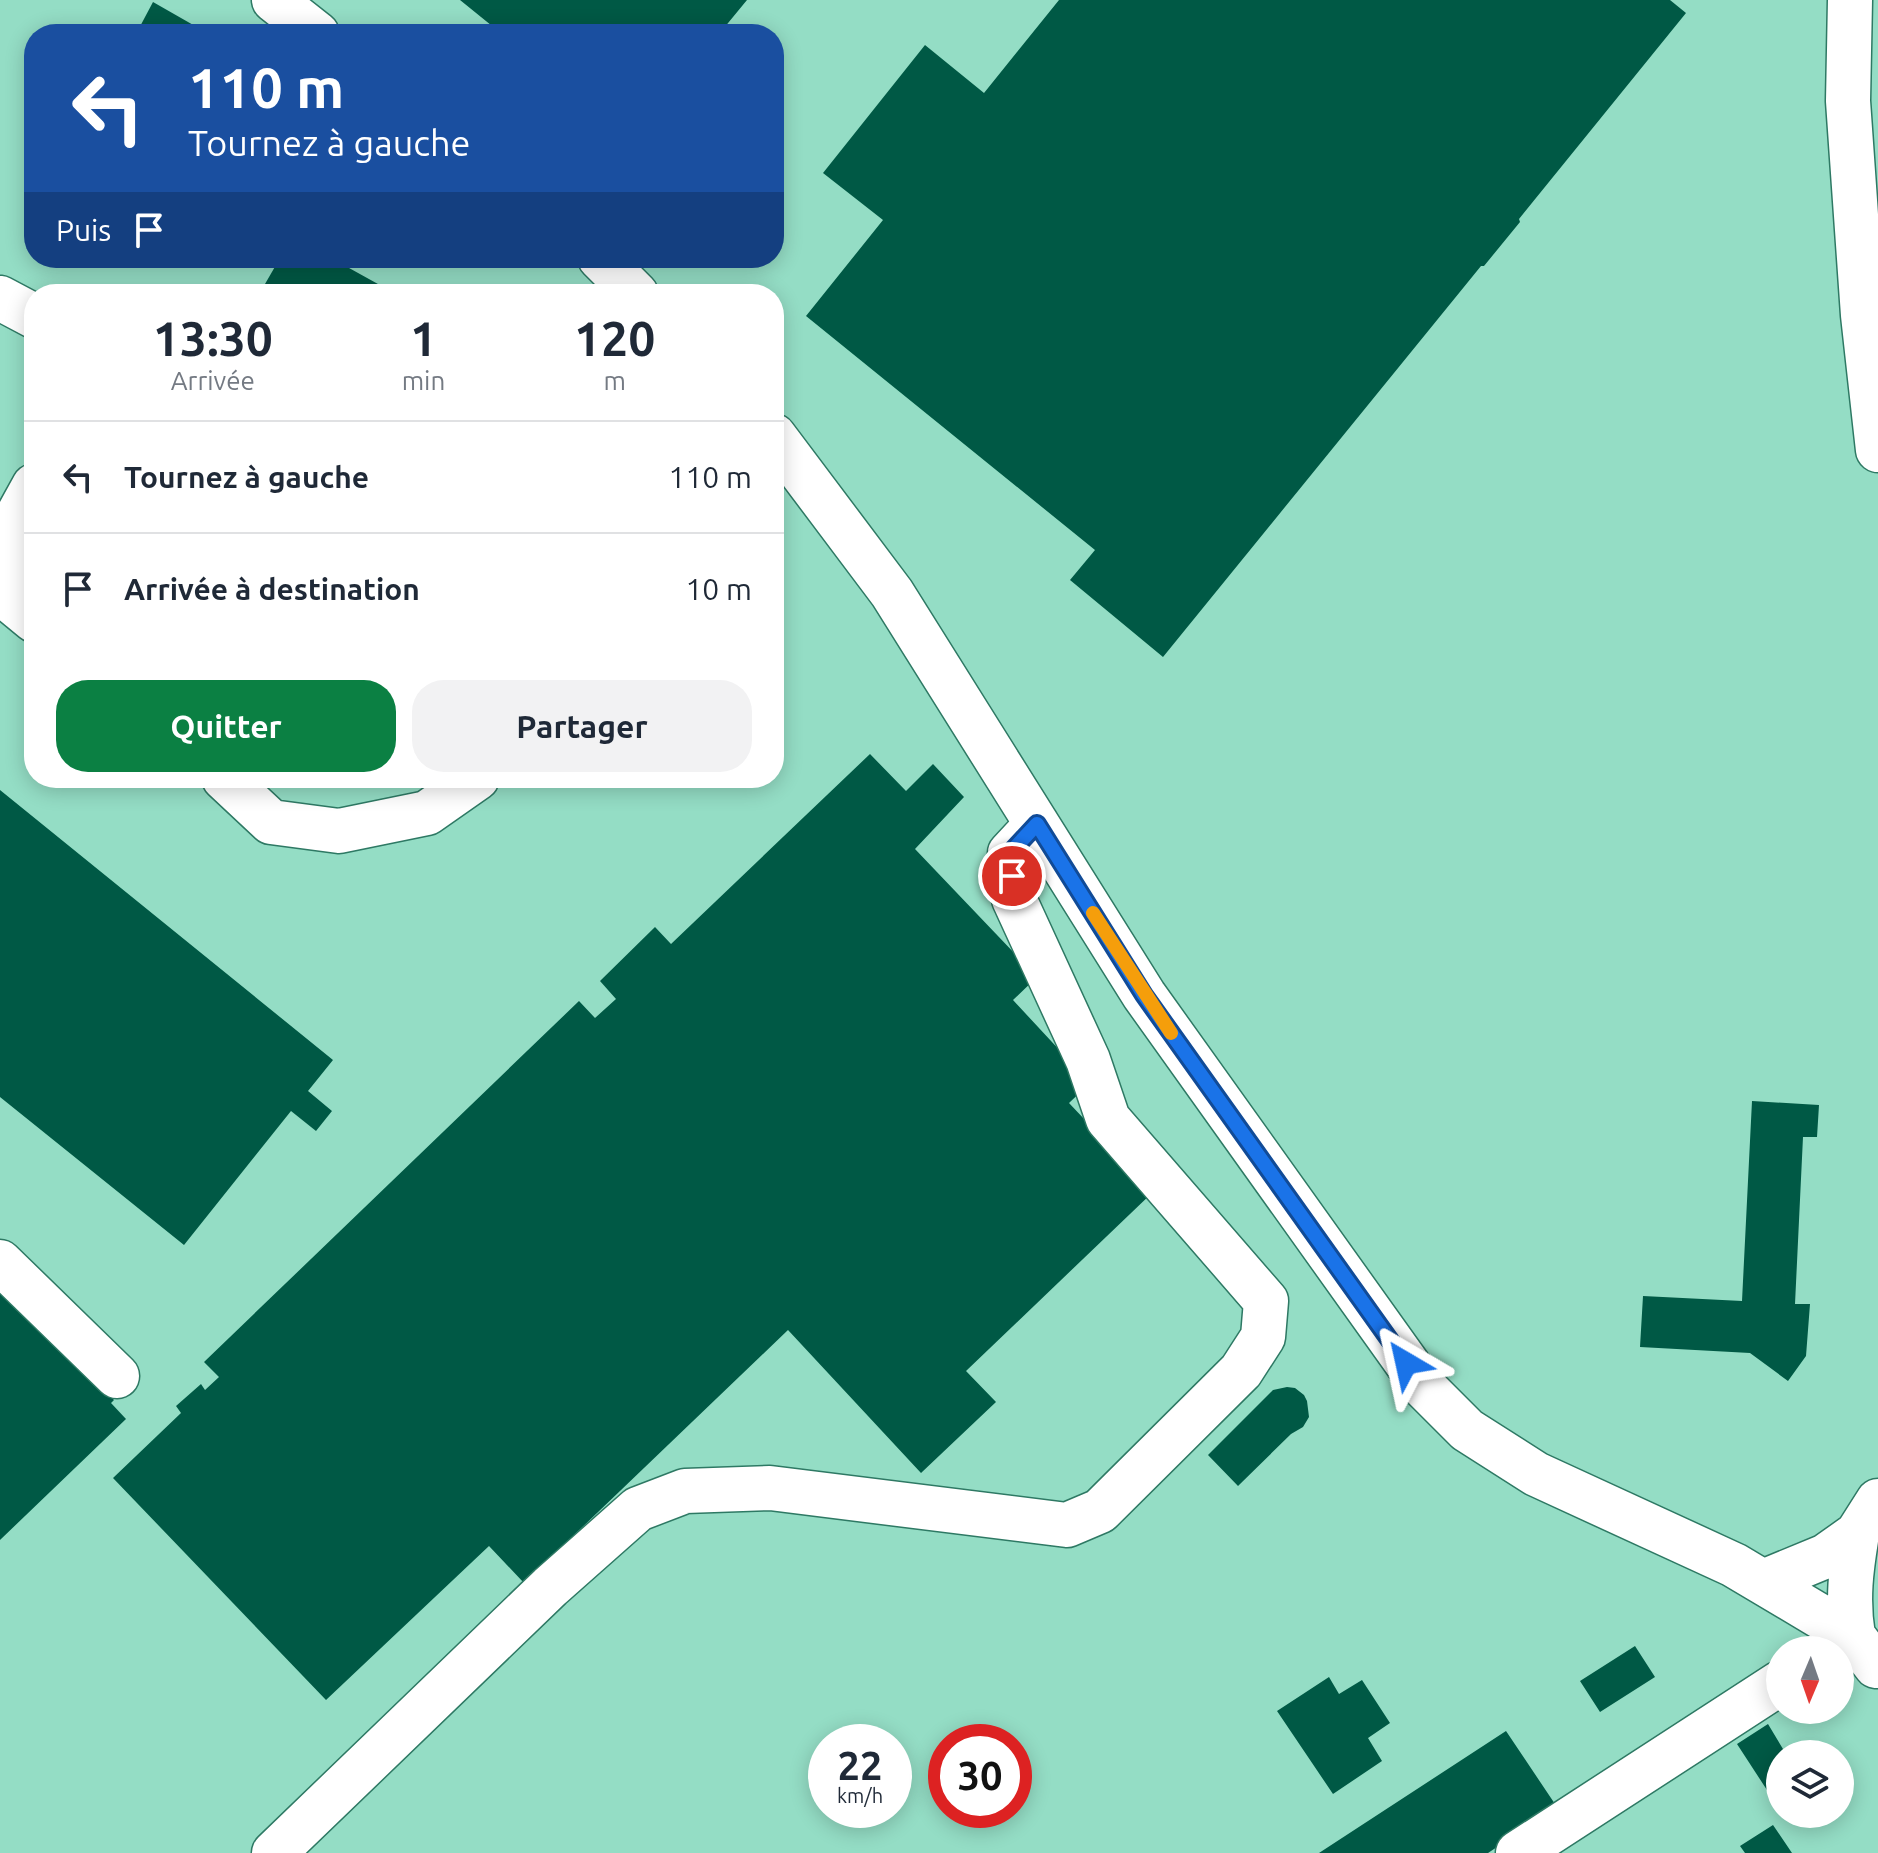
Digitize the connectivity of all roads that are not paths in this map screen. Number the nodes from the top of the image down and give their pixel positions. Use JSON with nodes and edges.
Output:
{"nodes":[{"id":1,"x":274,"y":0,"type":"edge"},
{"id":2,"x":1850,"y":0,"type":"edge"},
{"id":3,"x":304,"y":24,"type":"edge"},
{"id":4,"x":610,"y":268,"type":"edge"},
{"id":5,"x":626,"y":284,"type":"edge"},
{"id":6,"x":0,"y":298,"type":"edge"},
{"id":7,"x":24,"y":311,"type":"edge"},
{"id":8,"x":784,"y":449,"type":"edge"},
{"id":9,"x":1878,"y":450,"type":"edge"},
{"id":10,"x":24,"y":504,"type":"edge"},
{"id":11,"x":24,"y":612,"type":"edge"},
{"id":12,"x":235,"y":788,"type":"edge"},
{"id":13,"x":463,"y":788,"type":"edge"},
{"id":14,"x":1037,"y":824,"type":"junction"},
{"id":15,"x":0,"y":1262,"type":"edge"},
{"id":16,"x":117,"y":1376,"type":"dead end"},
{"id":17,"x":1868,"y":1518,"type":"edge"},
{"id":18,"x":1763,"y":1582,"type":"junction"},
{"id":19,"x":1863,"y":1657,"type":"edge"},
{"id":20,"x":1766,"y":1692,"type":"edge"},
{"id":21,"x":274,"y":1853,"type":"edge"},
{"id":22,"x":1518,"y":1853,"type":"edge"}],
"edges":[{"from":1,"to":3,"type":"street"},
{"from":2,"to":9,"type":"street"},
{"from":4,"to":5,"type":"street"},
{"from":6,"to":7,"type":"street"},
{"from":8,"to":14,"type":"street"},
{"from":10,"to":11,"type":"street"},
{"from":12,"to":13,"type":"street"},
{"from":14,"to":18,"type":"street"},
{"from":14,"to":21,"type":"street"},
{"from":15,"to":16,"type":"street"},
{"from":17,"to":18,"type":"street"},
{"from":17,"to":19,"type":"street"},
{"from":18,"to":19,"type":"street"},
{"from":20,"to":22,"type":"street"}]}
